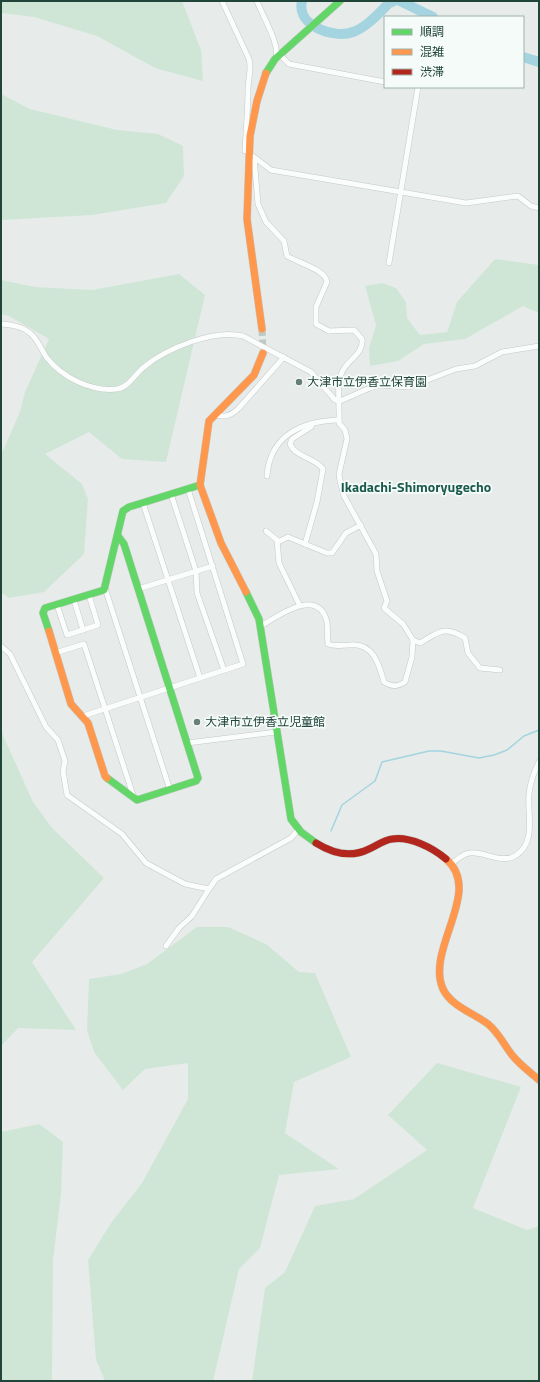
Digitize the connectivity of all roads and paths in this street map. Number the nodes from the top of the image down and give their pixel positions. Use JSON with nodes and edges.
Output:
{"nodes":[{"id":1,"x":222,"y":1,"type":"edge"},
{"id":2,"x":257,"y":1,"type":"edge"},
{"id":3,"x":340,"y":1,"type":"edge"},
{"id":4,"x":277,"y":57,"type":"junction"},
{"id":5,"x":384,"y":82,"type":"edge"},
{"id":6,"x":417,"y":88,"type":"edge"},
{"id":7,"x":249,"y":154,"type":"junction"},
{"id":8,"x":399,"y":193,"type":"junction"},
{"id":9,"x":539,"y":208,"type":"edge"},
{"id":10,"x":388,"y":263,"type":"dead end"},
{"id":11,"x":1,"y":324,"type":"edge"},
{"id":12,"x":262,"y":329,"type":"tunnel mouth"},
{"id":13,"x":539,"y":346,"type":"edge"},
{"id":14,"x":263,"y":353,"type":"tunnel mouth"},
{"id":15,"x":284,"y":357,"type":"junction"},
{"id":16,"x":340,"y":401,"type":"junction"},
{"id":17,"x":213,"y":415,"type":"junction"},
{"id":18,"x":339,"y":420,"type":"junction"},
{"id":19,"x":312,"y":424,"type":"junction"},
{"id":20,"x":267,"y":476,"type":"dead end"},
{"id":21,"x":200,"y":486,"type":"junction"},
{"id":22,"x":188,"y":489,"type":"junction"},
{"id":23,"x":171,"y":494,"type":"junction"},
{"id":24,"x":143,"y":503,"type":"junction"},
{"id":25,"x":361,"y":525,"type":"junction"},
{"id":26,"x":266,"y":531,"type":"dead end"},
{"id":27,"x":118,"y":536,"type":"junction"},
{"id":28,"x":278,"y":542,"type":"junction"},
{"id":29,"x":305,"y":544,"type":"junction"},
{"id":30,"x":213,"y":566,"type":"junction"},
{"id":31,"x":196,"y":571,"type":"junction"},
{"id":32,"x":168,"y":580,"type":"junction"},
{"id":33,"x":105,"y":588,"type":"junction"},
{"id":34,"x":138,"y":589,"type":"junction"},
{"id":35,"x":89,"y":595,"type":"junction"},
{"id":36,"x":74,"y":600,"type":"junction"},
{"id":37,"x":57,"y":604,"type":"junction"},
{"id":38,"x":299,"y":604,"type":"junction"},
{"id":39,"x":261,"y":626,"type":"junction"},
{"id":40,"x":83,"y":630,"type":"junction"},
{"id":41,"x":414,"y":640,"type":"junction"},
{"id":42,"x":1,"y":646,"type":"edge"},
{"id":43,"x":55,"y":653,"type":"junction"},
{"id":44,"x":224,"y":670,"type":"junction"},
{"id":45,"x":500,"y":670,"type":"dead end"},
{"id":46,"x":200,"y":678,"type":"junction"},
{"id":47,"x":170,"y":688,"type":"junction"},
{"id":48,"x":140,"y":697,"type":"junction"},
{"id":49,"x":105,"y":709,"type":"junction"},
{"id":50,"x":83,"y":716,"type":"junction"},
{"id":51,"x":276,"y":732,"type":"junction"},
{"id":52,"x":187,"y":743,"type":"junction"},
{"id":53,"x":539,"y":762,"type":"edge"},
{"id":54,"x":170,"y":790,"type":"junction"},
{"id":55,"x":134,"y":799,"type":"junction"},
{"id":56,"x":298,"y":830,"type":"junction"},
{"id":57,"x":454,"y":862,"type":"dead end"},
{"id":58,"x":209,"y":889,"type":"junction"},
{"id":59,"x":166,"y":946,"type":"dead end"},
{"id":60,"x":539,"y":1080,"type":"edge"}],
"edges":[{"from":1,"to":7,"type":"street"},
{"from":2,"to":4,"type":"street"},
{"from":3,"to":4,"type":"street"},
{"from":4,"to":5,"type":"street"},
{"from":4,"to":7,"type":"street"},
{"from":6,"to":8,"type":"street"},
{"from":7,"to":8,"type":"street"},
{"from":7,"to":12,"type":"street"},
{"from":7,"to":16,"type":"street"},
{"from":8,"to":9,"type":"street"},
{"from":8,"to":10,"type":"street"},
{"from":11,"to":15,"type":"street"},
{"from":13,"to":16,"type":"street"},
{"from":14,"to":17,"type":"street"},
{"from":15,"to":16,"type":"street"},
{"from":15,"to":17,"type":"street"},
{"from":16,"to":18,"type":"street"},
{"from":17,"to":21,"type":"street"},
{"from":18,"to":19,"type":"street"},
{"from":18,"to":25,"type":"street"},
{"from":19,"to":20,"type":"street"},
{"from":19,"to":29,"type":"street"},
{"from":21,"to":22,"type":"street"},
{"from":21,"to":39,"type":"street"},
{"from":22,"to":23,"type":"street"},
{"from":22,"to":30,"type":"street"},
{"from":23,"to":24,"type":"street"},
{"from":23,"to":31,"type":"street"},
{"from":24,"to":27,"type":"street"},
{"from":24,"to":32,"type":"street"},
{"from":25,"to":29,"type":"street"},
{"from":25,"to":41,"type":"street"},
{"from":26,"to":28,"type":"street"},
{"from":27,"to":33,"type":"street"},
{"from":27,"to":34,"type":"street"},
{"from":28,"to":29,"type":"street"},
{"from":28,"to":38,"type":"street"},
{"from":30,"to":31,"type":"street"},
{"from":30,"to":44,"type":"street"},
{"from":31,"to":32,"type":"street"},
{"from":31,"to":44,"type":"street"},
{"from":32,"to":34,"type":"street"},
{"from":32,"to":46,"type":"street"},
{"from":33,"to":35,"type":"street"},
{"from":33,"to":48,"type":"street"},
{"from":34,"to":47,"type":"street"},
{"from":35,"to":36,"type":"street"},
{"from":35,"to":40,"type":"street"},
{"from":36,"to":37,"type":"street"},
{"from":36,"to":40,"type":"street"},
{"from":37,"to":40,"type":"street"},
{"from":37,"to":43,"type":"street"},
{"from":38,"to":39,"type":"street"},
{"from":38,"to":41,"type":"street"},
{"from":39,"to":51,"type":"street"},
{"from":41,"to":45,"type":"street"},
{"from":42,"to":58,"type":"street"},
{"from":43,"to":49,"type":"street"},
{"from":43,"to":50,"type":"street"},
{"from":44,"to":46,"type":"street"},
{"from":46,"to":47,"type":"street"},
{"from":47,"to":48,"type":"street"},
{"from":47,"to":52,"type":"street"},
{"from":48,"to":49,"type":"street"},
{"from":48,"to":54,"type":"street"},
{"from":49,"to":50,"type":"street"},
{"from":49,"to":55,"type":"street"},
{"from":50,"to":55,"type":"street"},
{"from":51,"to":52,"type":"street"},
{"from":51,"to":56,"type":"street"},
{"from":52,"to":54,"type":"street"},
{"from":53,"to":57,"type":"street"},
{"from":54,"to":55,"type":"street"},
{"from":56,"to":58,"type":"street"},
{"from":56,"to":60,"type":"street"},
{"from":58,"to":59,"type":"street"}]}
